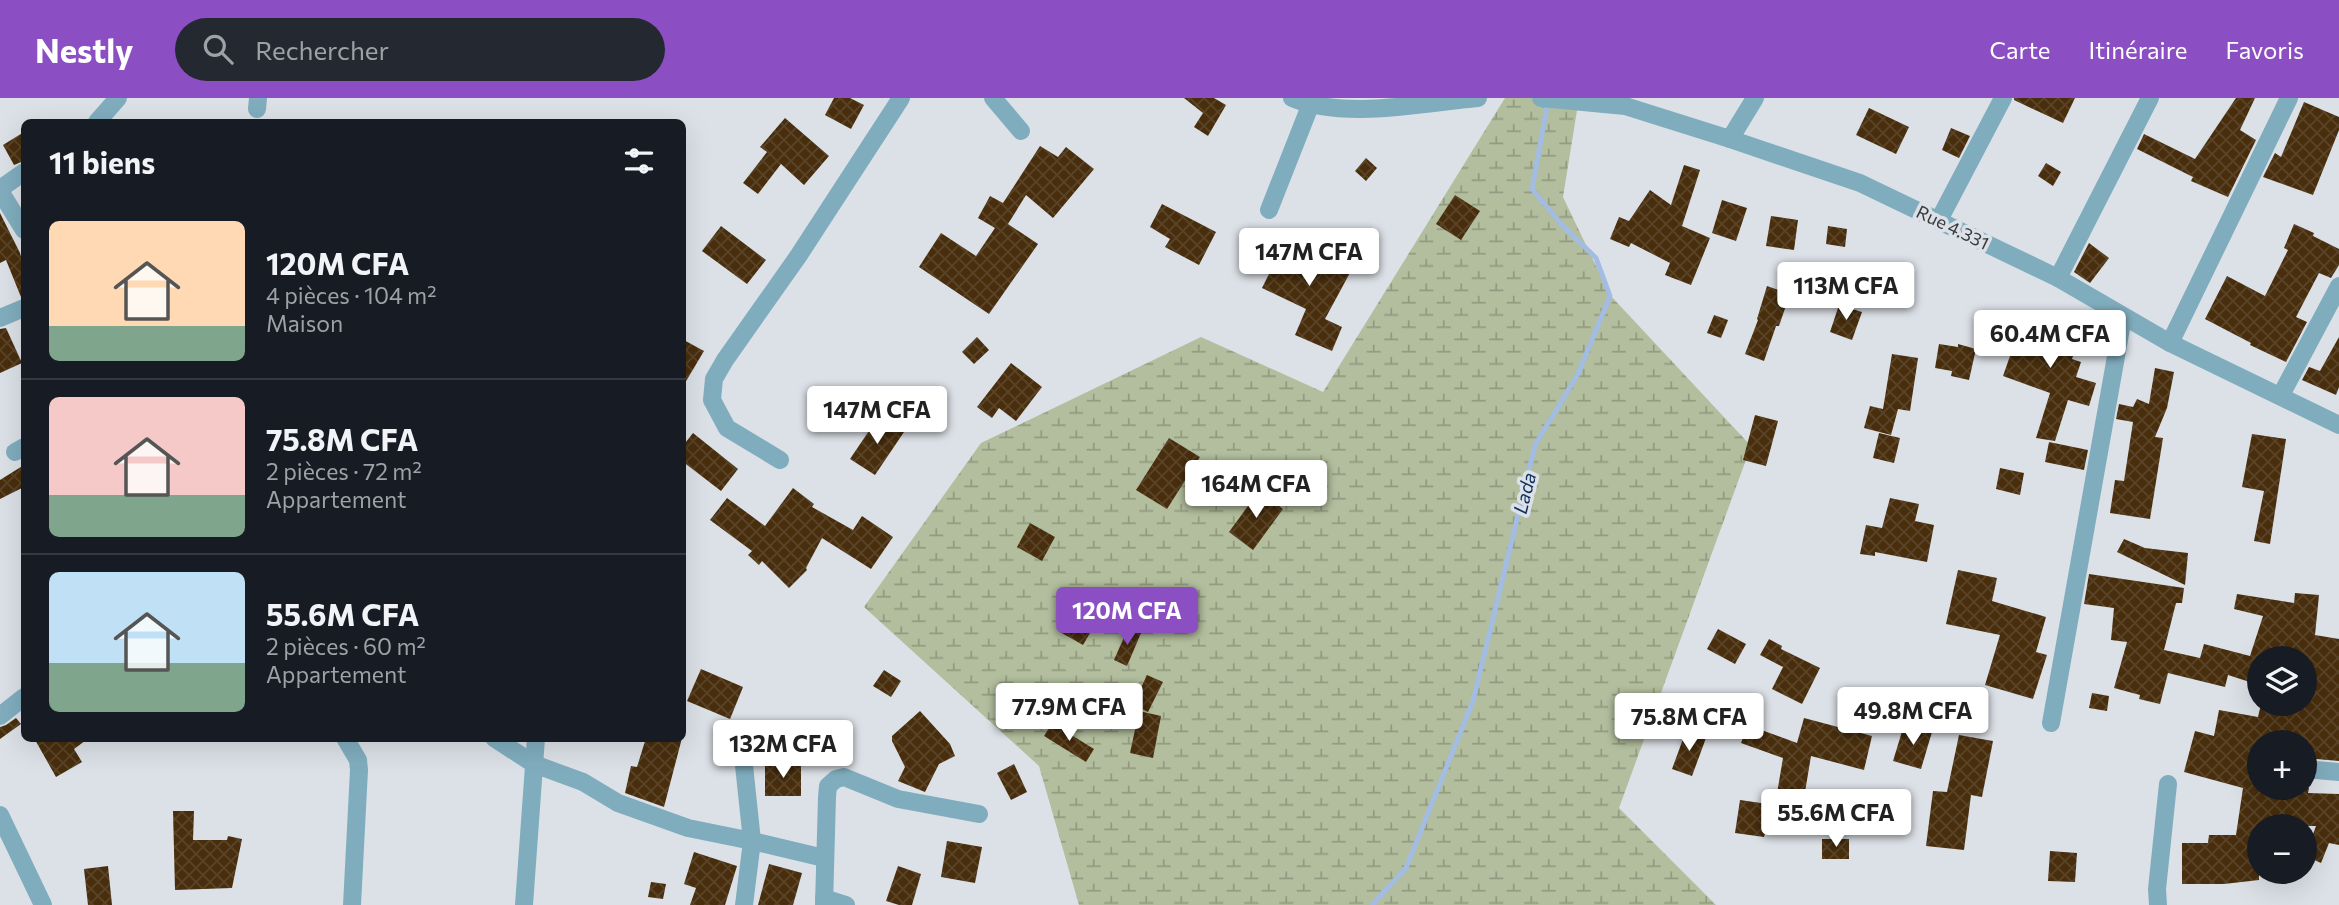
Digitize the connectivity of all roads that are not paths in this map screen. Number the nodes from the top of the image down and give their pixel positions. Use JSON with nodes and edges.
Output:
{"nodes":[{"id":1,"x":118,"y":98,"type":"edge"},
{"id":2,"x":901,"y":98,"type":"edge"},
{"id":3,"x":993,"y":98,"type":"edge"},
{"id":4,"x":1292,"y":98,"type":"edge"},
{"id":5,"x":1478,"y":98,"type":"edge"},
{"id":6,"x":1541,"y":98,"type":"edge"},
{"id":7,"x":1755,"y":98,"type":"edge"},
{"id":8,"x":2003,"y":98,"type":"edge"},
{"id":9,"x":2150,"y":98,"type":"edge"},
{"id":10,"x":2289,"y":98,"type":"edge"},
{"id":11,"x":1310,"y":106,"type":"junction"},
{"id":12,"x":100,"y":119,"type":"edge"},
{"id":13,"x":1021,"y":131,"type":"dead end"},
{"id":14,"x":1730,"y":139,"type":"junction"},
{"id":15,"x":21,"y":174,"type":"edge"},
{"id":16,"x":0,"y":190,"type":"edge"},
{"id":17,"x":1269,"y":210,"type":"dead end"},
{"id":18,"x":1939,"y":220,"type":"junction"},
{"id":19,"x":21,"y":225,"type":"edge"},
{"id":20,"x":2058,"y":278,"type":"junction"},
{"id":21,"x":2339,"y":286,"type":"edge"},
{"id":22,"x":21,"y":308,"type":"edge"},
{"id":23,"x":2123,"y":317,"type":"junction"},
{"id":24,"x":0,"y":318,"type":"edge"},
{"id":25,"x":2170,"y":343,"type":"junction"},
{"id":26,"x":2281,"y":395,"type":"junction"},
{"id":27,"x":2339,"y":425,"type":"edge"},
{"id":28,"x":780,"y":460,"type":"dead end"},
{"id":29,"x":21,"y":699,"type":"edge"},
{"id":30,"x":0,"y":716,"type":"edge"},
{"id":31,"x":2051,"y":723,"type":"dead end"},
{"id":32,"x":741,"y":737,"type":"dead end"},
{"id":33,"x":347,"y":742,"type":"edge"},
{"id":34,"x":500,"y":742,"type":"edge"},
{"id":35,"x":536,"y":742,"type":"edge"},
{"id":36,"x":534,"y":764,"type":"junction"},
{"id":37,"x":2317,"y":770,"type":"edge"},
{"id":38,"x":2339,"y":772,"type":"edge"},
{"id":39,"x":2168,"y":784,"type":"dead end"},
{"id":40,"x":979,"y":814,"type":"dead end"},
{"id":41,"x":0,"y":815,"type":"edge"},
{"id":42,"x":752,"y":841,"type":"junction"},
{"id":43,"x":824,"y":859,"type":"junction"},
{"id":44,"x":824,"y":902,"type":"edge"},
{"id":45,"x":43,"y":905,"type":"edge"},
{"id":46,"x":352,"y":905,"type":"edge"},
{"id":47,"x":524,"y":905,"type":"edge"},
{"id":48,"x":744,"y":905,"type":"edge"},
{"id":49,"x":846,"y":905,"type":"edge"},
{"id":50,"x":2158,"y":905,"type":"edge"}],
"edges":[{"from":1,"to":12,"type":"street"},
{"from":2,"to":28,"type":"street"},
{"from":3,"to":13,"type":"street"},
{"from":4,"to":11,"type":"street"},
{"from":5,"to":11,"type":"street"},
{"from":6,"to":14,"type":"street","name":"Rue 4.331"},
{"from":7,"to":14,"type":"street"},
{"from":8,"to":18,"type":"street"},
{"from":9,"to":20,"type":"street"},
{"from":10,"to":25,"type":"street"},
{"from":11,"to":17,"type":"street"},
{"from":14,"to":18,"type":"street","name":"Rue 4.331"},
{"from":15,"to":16,"type":"street"},
{"from":16,"to":19,"type":"street"},
{"from":18,"to":20,"type":"street","name":"Rue 4.331"},
{"from":20,"to":23,"type":"street","name":"Rue 4.331"},
{"from":21,"to":26,"type":"street"},
{"from":22,"to":24,"type":"street"},
{"from":23,"to":25,"type":"street","name":"Rue 4.331"},
{"from":23,"to":31,"type":"street"},
{"from":25,"to":26,"type":"street","name":"Rue 4.331"},
{"from":26,"to":27,"type":"street","name":"Rue 4.331"},
{"from":29,"to":30,"type":"street"},
{"from":32,"to":42,"type":"street"},
{"from":33,"to":46,"type":"street"},
{"from":34,"to":36,"type":"street"},
{"from":35,"to":36,"type":"street"},
{"from":36,"to":42,"type":"street"},
{"from":36,"to":47,"type":"street"},
{"from":37,"to":38,"type":"street"},
{"from":39,"to":50,"type":"street"},
{"from":40,"to":43,"type":"street"},
{"from":41,"to":45,"type":"street"},
{"from":42,"to":43,"type":"street"},
{"from":42,"to":48,"type":"street"},
{"from":43,"to":44,"type":"street"},
{"from":44,"to":49,"type":"street"}]}
